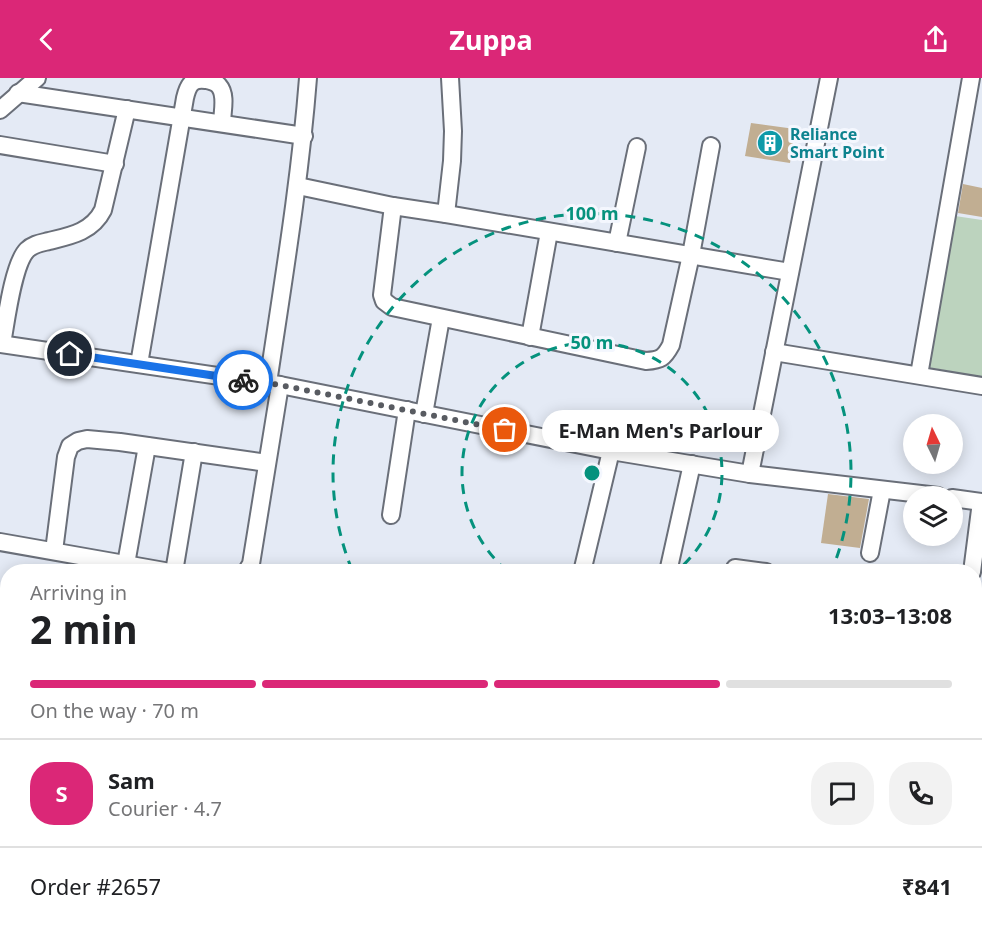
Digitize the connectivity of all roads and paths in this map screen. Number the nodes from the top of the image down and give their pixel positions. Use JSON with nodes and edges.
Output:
{"nodes":[{"id":1,"x":37,"y":78,"type":"edge"},
{"id":2,"x":308,"y":78,"type":"edge"},
{"id":3,"x":450,"y":78,"type":"edge"},
{"id":4,"x":823,"y":78,"type":"edge"},
{"id":5,"x":829,"y":78,"type":"edge"},
{"id":6,"x":971,"y":78,"type":"edge"},
{"id":7,"x":18,"y":93,"type":"junction"},
{"id":8,"x":127,"y":109,"type":"junction"},
{"id":9,"x":0,"y":110,"type":"edge"},
{"id":10,"x":181,"y":117,"type":"junction"},
{"id":11,"x":222,"y":123,"type":"junction"},
{"id":12,"x":304,"y":136,"type":"junction"},
{"id":13,"x":0,"y":145,"type":"edge"},
{"id":14,"x":711,"y":146,"type":"dead end"},
{"id":15,"x":637,"y":147,"type":"dead end"},
{"id":16,"x":115,"y":164,"type":"junction"},
{"id":17,"x":298,"y":186,"type":"junction"},
{"id":18,"x":393,"y":206,"type":"junction"},
{"id":19,"x":446,"y":214,"type":"junction"},
{"id":20,"x":549,"y":232,"type":"junction"},
{"id":21,"x":617,"y":243,"type":"junction"},
{"id":22,"x":691,"y":255,"type":"junction"},
{"id":23,"x":790,"y":272,"type":"junction"},
{"id":24,"x":441,"y":318,"type":"junction"},
{"id":25,"x":530,"y":337,"type":"junction"},
{"id":26,"x":1,"y":344,"type":"edge"},
{"id":27,"x":774,"y":352,"type":"junction"},
{"id":28,"x":139,"y":364,"type":"junction"},
{"id":29,"x":919,"y":375,"type":"junction"},
{"id":30,"x":274,"y":384,"type":"junction"},
{"id":31,"x":982,"y":386,"type":"edge"},
{"id":32,"x":407,"y":410,"type":"junction"},
{"id":33,"x":424,"y":414,"type":"junction"},
{"id":34,"x":147,"y":446,"type":"junction"},
{"id":35,"x":611,"y":451,"type":"junction"},
{"id":36,"x":194,"y":452,"type":"junction"},
{"id":37,"x":267,"y":463,"type":"junction"},
{"id":38,"x":692,"y":464,"type":"junction"},
{"id":39,"x":750,"y":474,"type":"junction"},
{"id":40,"x":882,"y":490,"type":"junction"},
{"id":41,"x":903,"y":492,"type":"edge"},
{"id":42,"x":963,"y":499,"type":"edge"},
{"id":43,"x":982,"y":502,"type":"edge"},
{"id":44,"x":391,"y":515,"type":"dead end"},
{"id":45,"x":0,"y":542,"type":"edge"},
{"id":46,"x":54,"y":551,"type":"junction"},
{"id":47,"x":870,"y":553,"type":"dead end"},
{"id":48,"x":126,"y":564,"type":"joint"},
{"id":49,"x":173,"y":564,"type":"edge"},
{"id":50,"x":251,"y":564,"type":"edge"},
{"id":51,"x":584,"y":564,"type":"edge"},
{"id":52,"x":670,"y":564,"type":"edge"},
{"id":53,"x":973,"y":564,"type":"edge"}],
"edges":[{"from":1,"to":7,"type":"street"},
{"from":2,"to":12,"type":"street"},
{"from":3,"to":19,"type":"street"},
{"from":4,"to":5,"type":"street"},
{"from":5,"to":23,"type":"street"},
{"from":6,"to":29,"type":"street"},
{"from":7,"to":8,"type":"street"},
{"from":7,"to":9,"type":"street"},
{"from":8,"to":10,"type":"street"},
{"from":8,"to":16,"type":"street"},
{"from":10,"to":11,"type":"street"},
{"from":10,"to":11,"type":"street"},
{"from":10,"to":28,"type":"street"},
{"from":11,"to":12,"type":"street"},
{"from":12,"to":17,"type":"street"},
{"from":13,"to":16,"type":"street"},
{"from":14,"to":22,"type":"street"},
{"from":15,"to":21,"type":"street"},
{"from":16,"to":26,"type":"street"},
{"from":17,"to":18,"type":"street"},
{"from":17,"to":30,"type":"street"},
{"from":18,"to":19,"type":"street"},
{"from":18,"to":24,"type":"street"},
{"from":19,"to":20,"type":"street"},
{"from":20,"to":21,"type":"street"},
{"from":20,"to":25,"type":"street"},
{"from":21,"to":22,"type":"street"},
{"from":22,"to":23,"type":"street"},
{"from":22,"to":25,"type":"street"},
{"from":23,"to":27,"type":"street"},
{"from":24,"to":25,"type":"street"},
{"from":24,"to":33,"type":"street"},
{"from":26,"to":28,"type":"street"},
{"from":27,"to":29,"type":"street"},
{"from":27,"to":39,"type":"street"},
{"from":28,"to":30,"type":"street"},
{"from":29,"to":31,"type":"street"},
{"from":30,"to":32,"type":"street"},
{"from":30,"to":37,"type":"street"},
{"from":32,"to":33,"type":"street"},
{"from":32,"to":44,"type":"street"},
{"from":33,"to":35,"type":"street"},
{"from":34,"to":36,"type":"street"},
{"from":34,"to":46,"type":"street"},
{"from":34,"to":48,"type":"street"},
{"from":35,"to":38,"type":"street"},
{"from":35,"to":51,"type":"street"},
{"from":36,"to":37,"type":"street"},
{"from":36,"to":49,"type":"street"},
{"from":37,"to":50,"type":"street"},
{"from":38,"to":39,"type":"street"},
{"from":38,"to":52,"type":"street"},
{"from":39,"to":40,"type":"street"},
{"from":40,"to":41,"type":"street"},
{"from":40,"to":47,"type":"street"},
{"from":42,"to":43,"type":"street"},
{"from":43,"to":53,"type":"street"},
{"from":45,"to":46,"type":"street"},
{"from":46,"to":48,"type":"street"}]}
